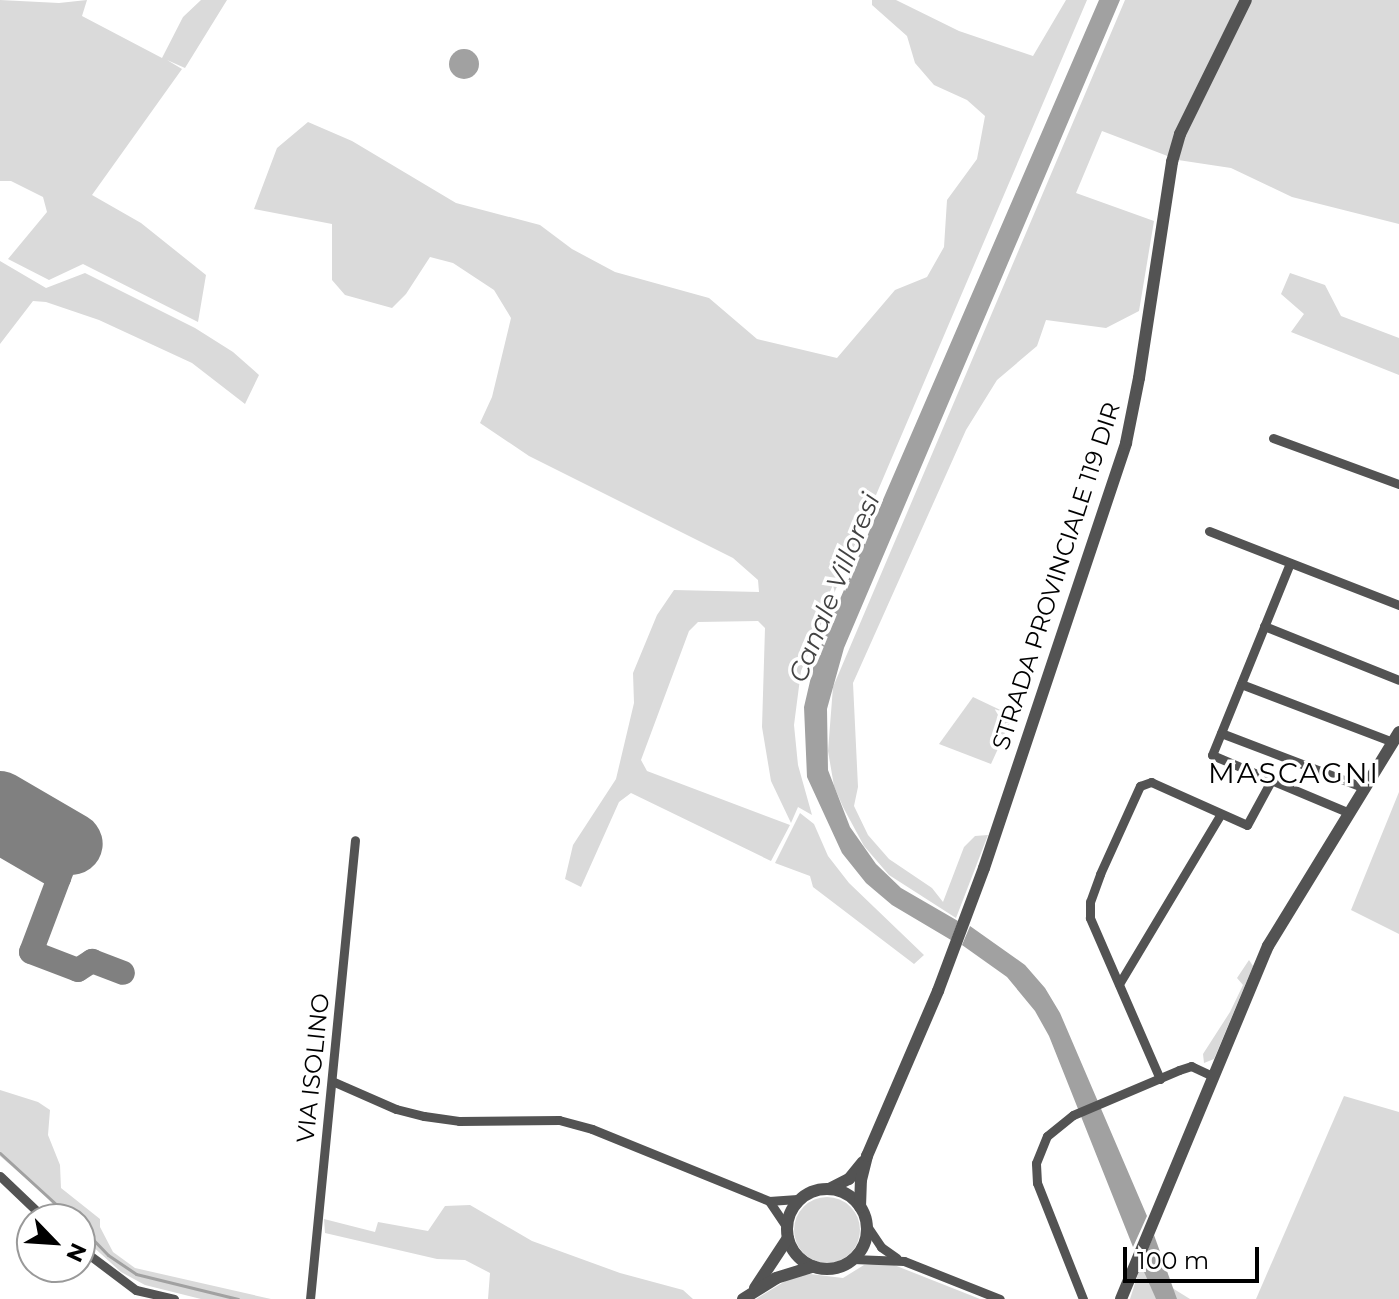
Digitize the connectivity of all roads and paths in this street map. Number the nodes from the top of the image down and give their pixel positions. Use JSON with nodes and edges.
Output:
{"nodes":[{"id":1,"x":1246,"y":0,"type":"edge"},
{"id":2,"x":1273,"y":438,"type":"dead end"},
{"id":3,"x":1399,"y":484,"type":"edge"},
{"id":4,"x":1209,"y":531,"type":"dead end"},
{"id":5,"x":1290,"y":563,"type":"junction"},
{"id":6,"x":1399,"y":605,"type":"edge"},
{"id":7,"x":1264,"y":626,"type":"junction"},
{"id":8,"x":1399,"y":680,"type":"edge"},
{"id":9,"x":1241,"y":684,"type":"junction"},
{"id":10,"x":1221,"y":733,"type":"junction"},
{"id":11,"x":1396,"y":742,"type":"edge"},
{"id":12,"x":1272,"y":779,"type":"junction"},
{"id":13,"x":1365,"y":788,"type":"junction"},
{"id":14,"x":1349,"y":813,"type":"junction"},
{"id":15,"x":1220,"y":815,"type":"junction"},
{"id":16,"x":355,"y":840,"type":"dead end"},
{"id":17,"x":1119,"y":984,"type":"junction"},
{"id":18,"x":1212,"y":1076,"type":"junction"},
{"id":19,"x":1160,"y":1079,"type":"junction"},
{"id":20,"x":332,"y":1081,"type":"junction"},
{"id":21,"x":867,"y":1156,"type":"junction"},
{"id":22,"x":0,"y":1176,"type":"edge"},
{"id":23,"x":829,"y":1189,"type":"junction"},
{"id":24,"x":801,"y":1199,"type":"junction"},
{"id":25,"x":769,"y":1201,"type":"junction"},
{"id":26,"x":28,"y":1203,"type":"edge"},
{"id":27,"x":860,"y":1207,"type":"junction"},
{"id":28,"x":867,"y":1226,"type":"junction"},
{"id":29,"x":787,"y":1233,"type":"junction"},
{"id":30,"x":853,"y":1259,"type":"junction"},
{"id":31,"x":96,"y":1260,"type":"edge"},
{"id":32,"x":904,"y":1261,"type":"junction"},
{"id":33,"x":813,"y":1267,"type":"junction"},
{"id":34,"x":747,"y":1296,"type":"edge"},
{"id":35,"x":174,"y":1299,"type":"edge"},
{"id":36,"x":310,"y":1299,"type":"edge"},
{"id":37,"x":1000,"y":1299,"type":"edge"},
{"id":38,"x":1083,"y":1299,"type":"edge"},
{"id":39,"x":1121,"y":1299,"type":"edge"}],
"edges":[{"from":1,"to":21,"type":"street","name":"STRADA PROVINCIALE 119 DIR"},
{"from":2,"to":3,"type":"street"},
{"from":4,"to":5,"type":"street"},
{"from":5,"to":6,"type":"street"},
{"from":5,"to":7,"type":"street"},
{"from":7,"to":8,"type":"street"},
{"from":7,"to":9,"type":"street"},
{"from":9,"to":10,"type":"street"},
{"from":9,"to":11,"type":"street"},
{"from":10,"to":12,"type":"street"},
{"from":10,"to":13,"type":"street"},
{"from":11,"to":13,"type":"street"},
{"from":12,"to":14,"type":"street"},
{"from":12,"to":15,"type":"street"},
{"from":13,"to":14,"type":"street"},
{"from":14,"to":18,"type":"street"},
{"from":15,"to":17,"type":"street"},
{"from":15,"to":17,"type":"street"},
{"from":16,"to":20,"type":"street","name":"VIA ISOLINO"},
{"from":17,"to":19,"type":"street"},
{"from":18,"to":19,"type":"street"},
{"from":18,"to":39,"type":"street"},
{"from":19,"to":38,"type":"street"},
{"from":20,"to":25,"type":"street"},
{"from":20,"to":36,"type":"street","name":"VIA ISOLINO"},
{"from":21,"to":23,"type":"street","name":"STRADA PROVINCIALE 119 DIR"},
{"from":21,"to":27,"type":"street","name":"STRADA PROVINCIALE 119 DIR"},
{"from":22,"to":26,"type":"street"},
{"from":23,"to":24,"type":"street"},
{"from":23,"to":27,"type":"street"},
{"from":24,"to":25,"type":"street"},
{"from":24,"to":29,"type":"street"},
{"from":25,"to":29,"type":"street"},
{"from":27,"to":28,"type":"street"},
{"from":28,"to":30,"type":"street"},
{"from":28,"to":32,"type":"street"},
{"from":29,"to":33,"type":"street"},
{"from":29,"to":34,"type":"street"},
{"from":30,"to":32,"type":"street"},
{"from":30,"to":33,"type":"street"},
{"from":31,"to":35,"type":"street"},
{"from":32,"to":37,"type":"street"},
{"from":33,"to":34,"type":"street"}]}
